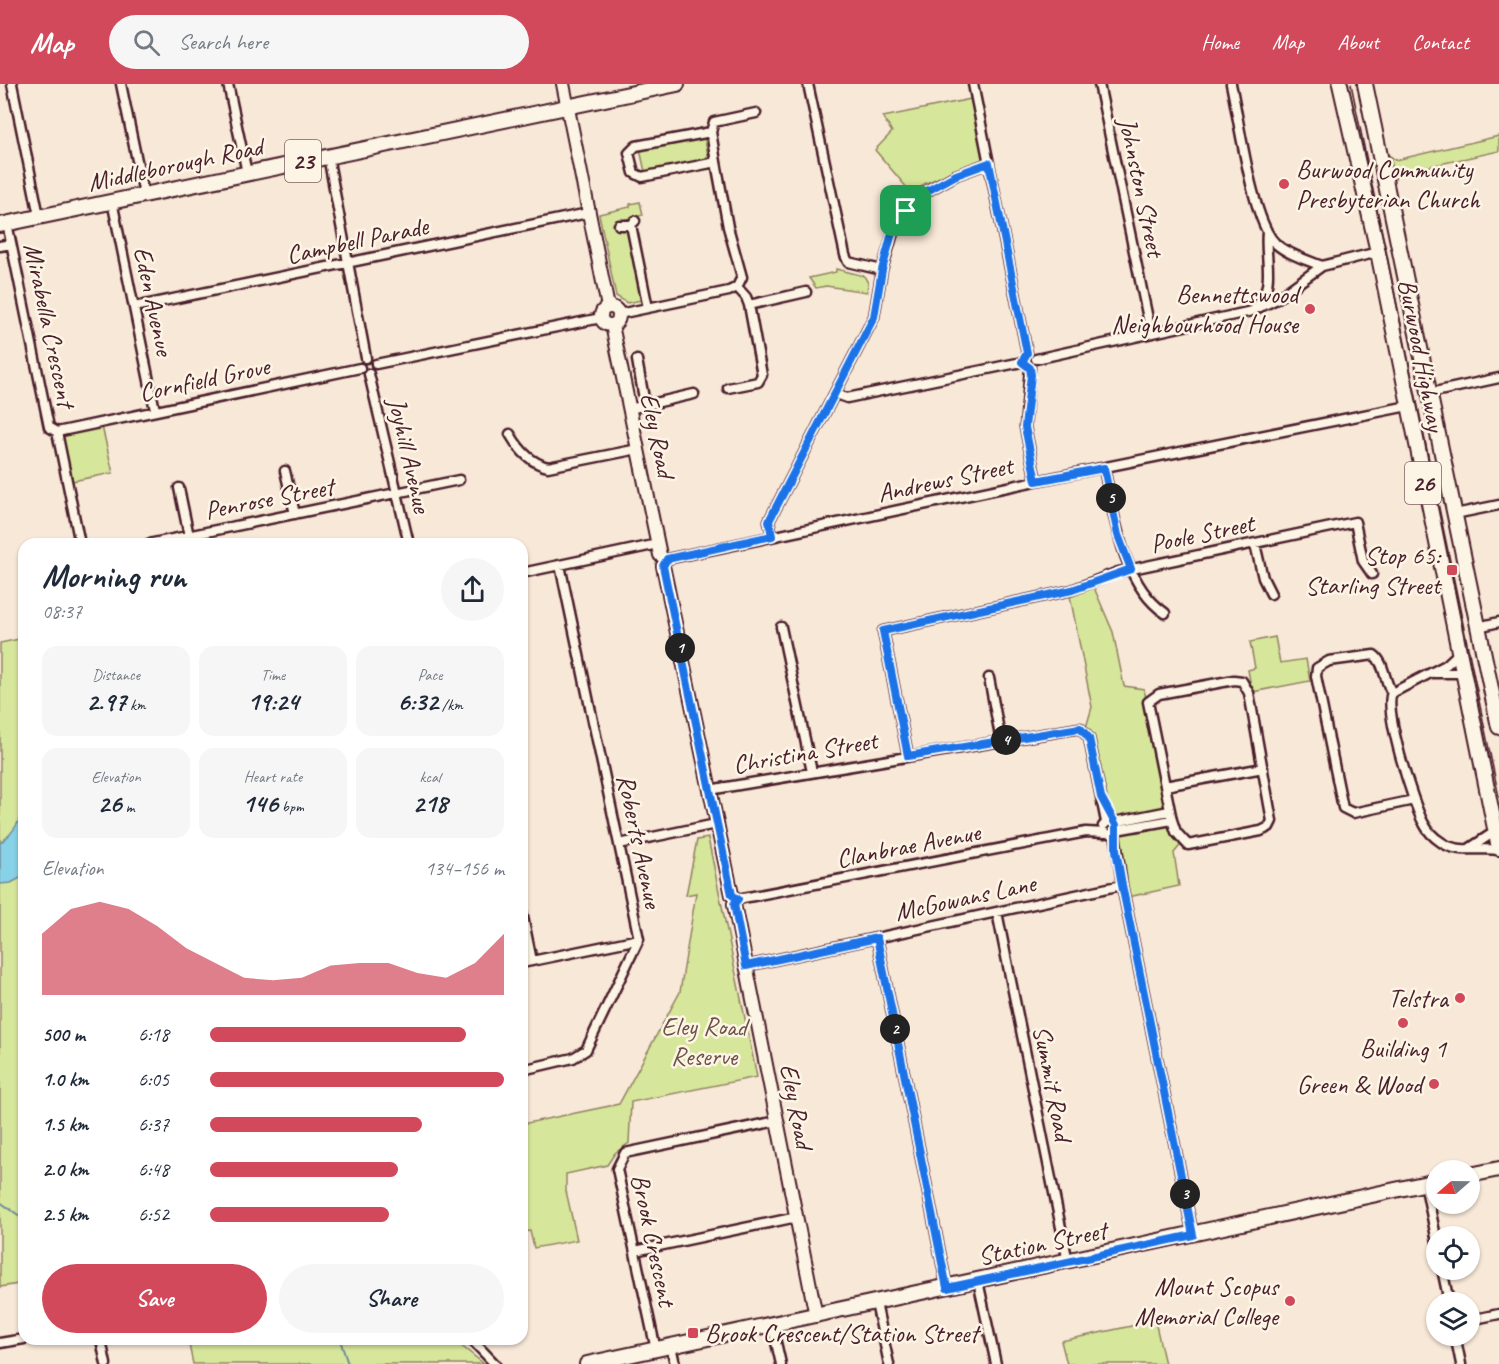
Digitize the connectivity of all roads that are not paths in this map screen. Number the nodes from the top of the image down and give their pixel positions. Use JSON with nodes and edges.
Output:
{"nodes":[{"id":1,"x":12,"y":84,"type":"edge"},
{"id":2,"x":122,"y":84,"type":"edge"},
{"id":3,"x":228,"y":84,"type":"edge"},
{"id":4,"x":563,"y":84,"type":"edge"},
{"id":5,"x":677,"y":84,"type":"edge"},
{"id":6,"x":808,"y":84,"type":"edge"},
{"id":7,"x":973,"y":84,"type":"edge"},
{"id":8,"x":1099,"y":84,"type":"edge"},
{"id":9,"x":1231,"y":84,"type":"edge"},
{"id":10,"x":1340,"y":84,"type":"edge"},
{"id":11,"x":1365,"y":84,"type":"edge"},
{"id":12,"x":567,"y":107,"type":"junction"},
{"id":13,"x":756,"y":112,"type":"dead end"},
{"id":14,"x":1371,"y":114,"type":"junction"},
{"id":15,"x":1348,"y":118,"type":"junction"},
{"id":16,"x":711,"y":132,"type":"junction"},
{"id":17,"x":328,"y":156,"type":"junction"},
{"id":18,"x":716,"y":162,"type":"junction"},
{"id":19,"x":989,"y":163,"type":"junction"},
{"id":20,"x":247,"y":173,"type":"junction"},
{"id":21,"x":144,"y":194,"type":"junction"},
{"id":22,"x":112,"y":201,"type":"junction"},
{"id":23,"x":588,"y":213,"type":"junction"},
{"id":24,"x":39,"y":216,"type":"junction"},
{"id":25,"x":4,"y":224,"type":"edge"},
{"id":26,"x":619,"y":225,"type":"dead end"},
{"id":27,"x":1267,"y":232,"type":"junction"},
{"id":28,"x":11,"y":244,"type":"junction"},
{"id":29,"x":0,"y":246,"type":"edge"},
{"id":30,"x":1378,"y":252,"type":"junction"},
{"id":31,"x":350,"y":262,"type":"junction"},
{"id":32,"x":1322,"y":266,"type":"junction"},
{"id":33,"x":882,"y":270,"type":"junction"},
{"id":34,"x":736,"y":287,"type":"junction"},
{"id":35,"x":806,"y":292,"type":"dead end"},
{"id":36,"x":749,"y":305,"type":"junction"},
{"id":37,"x":134,"y":307,"type":"junction"},
{"id":38,"x":648,"y":308,"type":"junction"},
{"id":39,"x":1252,"y":311,"type":"junction"},
{"id":40,"x":610,"y":316,"type":"junction"},
{"id":41,"x":1151,"y":333,"type":"junction"},
{"id":42,"x":1027,"y":353,"type":"junction"},
{"id":43,"x":366,"y":358,"type":"junction"},
{"id":44,"x":1036,"y":359,"type":"junction"},
{"id":45,"x":637,"y":360,"type":"dead end"},
{"id":46,"x":1022,"y":362,"type":"junction"},
{"id":47,"x":376,"y":364,"type":"junction"},
{"id":48,"x":360,"y":368,"type":"junction"},
{"id":49,"x":1030,"y":368,"type":"junction"},
{"id":50,"x":369,"y":374,"type":"junction"},
{"id":51,"x":1499,"y":378,"type":"edge"},
{"id":52,"x":728,"y":388,"type":"dead end"},
{"id":53,"x":1430,"y":393,"type":"junction"},
{"id":54,"x":694,"y":394,"type":"dead end"},
{"id":55,"x":836,"y":394,"type":"junction"},
{"id":56,"x":645,"y":404,"type":"junction"},
{"id":57,"x":1407,"y":406,"type":"junction"},
{"id":58,"x":629,"y":409,"type":"junction"},
{"id":59,"x":155,"y":410,"type":"junction"},
{"id":60,"x":57,"y":432,"type":"junction"},
{"id":61,"x":510,"y":434,"type":"dead end"},
{"id":62,"x":638,"y":449,"type":"junction"},
{"id":63,"x":1104,"y":468,"type":"junction"},
{"id":64,"x":285,"y":471,"type":"dead end"},
{"id":65,"x":459,"y":480,"type":"dead end"},
{"id":66,"x":1036,"y":481,"type":"junction"},
{"id":67,"x":179,"y":489,"type":"dead end"},
{"id":68,"x":398,"y":494,"type":"junction"},
{"id":69,"x":1499,"y":505,"type":"edge"},
{"id":70,"x":295,"y":514,"type":"junction"},
{"id":71,"x":1455,"y":514,"type":"junction"},
{"id":72,"x":189,"y":536,"type":"junction"},
{"id":73,"x":772,"y":536,"type":"junction"},
{"id":74,"x":79,"y":538,"type":"edge"},
{"id":75,"x":178,"y":538,"type":"edge"},
{"id":76,"x":408,"y":538,"type":"edge"},
{"id":77,"x":1255,"y":544,"type":"junction"},
{"id":78,"x":662,"y":556,"type":"junction"},
{"id":79,"x":560,"y":565,"type":"junction"},
{"id":80,"x":1131,"y":569,"type":"junction"},
{"id":81,"x":528,"y":572,"type":"edge"},
{"id":82,"x":1372,"y":574,"type":"dead end"},
{"id":83,"x":1271,"y":594,"type":"dead end"},
{"id":84,"x":1165,"y":613,"type":"dead end"},
{"id":85,"x":1499,"y":622,"type":"edge"},
{"id":86,"x":781,"y":627,"type":"dead end"},
{"id":87,"x":1478,"y":627,"type":"junction"},
{"id":88,"x":1459,"y":653,"type":"junction"},
{"id":89,"x":1431,"y":673,"type":"junction"},
{"id":90,"x":1463,"y":673,"type":"junction"},
{"id":91,"x":989,"y":678,"type":"dead end"},
{"id":92,"x":1392,"y":693,"type":"junction"},
{"id":93,"x":1499,"y":727,"type":"edge"},
{"id":94,"x":1000,"y":741,"type":"junction"},
{"id":95,"x":908,"y":756,"type":"junction"},
{"id":96,"x":1263,"y":768,"type":"junction"},
{"id":97,"x":812,"y":772,"type":"junction"},
{"id":98,"x":1165,"y":786,"type":"junction"},
{"id":99,"x":709,"y":790,"type":"junction"},
{"id":100,"x":1414,"y":800,"type":"junction"},
{"id":101,"x":1171,"y":815,"type":"junction"},
{"id":102,"x":716,"y":824,"type":"junction"},
{"id":103,"x":1110,"y":827,"type":"junction"},
{"id":104,"x":1496,"y":831,"type":"junction"},
{"id":105,"x":619,"y":844,"type":"junction"},
{"id":106,"x":1469,"y":849,"type":"junction"},
{"id":107,"x":1499,"y":849,"type":"edge"},
{"id":108,"x":1122,"y":885,"type":"junction"},
{"id":109,"x":735,"y":899,"type":"junction"},
{"id":110,"x":997,"y":912,"type":"junction"},
{"id":111,"x":877,"y":938,"type":"junction"},
{"id":112,"x":639,"y":939,"type":"junction"},
{"id":113,"x":528,"y":941,"type":"edge"},
{"id":114,"x":532,"y":961,"type":"junction"},
{"id":115,"x":528,"y":962,"type":"edge"},
{"id":116,"x":746,"y":966,"type":"junction"},
{"id":117,"x":528,"y":1069,"type":"edge"},
{"id":118,"x":777,"y":1121,"type":"junction"},
{"id":119,"x":1499,"y":1169,"type":"edge"},
{"id":120,"x":1480,"y":1172,"type":"edge"},
{"id":121,"x":1426,"y":1183,"type":"edge"},
{"id":122,"x":797,"y":1217,"type":"junction"},
{"id":123,"x":1193,"y":1235,"type":"junction"},
{"id":124,"x":635,"y":1251,"type":"junction"},
{"id":125,"x":1068,"y":1262,"type":"junction"},
{"id":126,"x":978,"y":1281,"type":"junction"},
{"id":127,"x":947,"y":1288,"type":"junction"},
{"id":128,"x":876,"y":1303,"type":"junction"},
{"id":129,"x":1499,"y":1314,"type":"edge"},
{"id":130,"x":816,"y":1316,"type":"junction"},
{"id":131,"x":1480,"y":1318,"type":"edge"},
{"id":132,"x":772,"y":1325,"type":"junction"},
{"id":133,"x":18,"y":1340,"type":"edge"},
{"id":134,"x":0,"y":1343,"type":"edge"},
{"id":135,"x":102,"y":1345,"type":"edge"},
{"id":136,"x":476,"y":1345,"type":"edge"},
{"id":137,"x":1457,"y":1346,"type":"edge"},
{"id":138,"x":671,"y":1347,"type":"junction"},
{"id":139,"x":656,"y":1350,"type":"junction"},
{"id":140,"x":106,"y":1364,"type":"edge"},
{"id":141,"x":495,"y":1364,"type":"edge"},
{"id":142,"x":587,"y":1364,"type":"edge"},
{"id":143,"x":675,"y":1364,"type":"edge"},
{"id":144,"x":781,"y":1364,"type":"edge"},
{"id":145,"x":889,"y":1364,"type":"edge"},
{"id":146,"x":996,"y":1364,"type":"edge"},
{"id":147,"x":1461,"y":1364,"type":"edge"}],
"edges":[{"from":1,"to":24,"type":"street"},
{"from":2,"to":21,"type":"street"},
{"from":3,"to":20,"type":"street"},
{"from":4,"to":12,"type":"main road","name":"Eley Road"},
{"from":5,"to":12,"type":"main road","name":"Middleborough Road","number":"23"},
{"from":6,"to":33,"type":"street"},
{"from":7,"to":19,"type":"street"},
{"from":8,"to":41,"type":"street","name":"Johnston Street"},
{"from":9,"to":27,"type":"street"},
{"from":10,"to":15,"type":"main road","name":"Burwood Highway","number":"26"},
{"from":11,"to":14,"type":"main road","name":"Burwood Highway","number":"26"},
{"from":12,"to":17,"type":"main road","name":"Middleborough Road","number":"23"},
{"from":12,"to":23,"type":"main road","name":"Eley Road"},
{"from":13,"to":16,"type":"street"},
{"from":14,"to":15,"type":"main road"},
{"from":14,"to":53,"type":"main road","name":"Burwood Highway","number":"26"},
{"from":15,"to":30,"type":"main road","name":"Burwood Highway","number":"26"},
{"from":16,"to":18,"type":"street"},
{"from":16,"to":18,"type":"street"},
{"from":17,"to":20,"type":"main road","name":"Middleborough Road","number":"23"},
{"from":17,"to":31,"type":"street"},
{"from":18,"to":34,"type":"street"},
{"from":19,"to":33,"type":"street"},
{"from":19,"to":42,"type":"street"},
{"from":20,"to":21,"type":"main road","name":"Middleborough Road","number":"23"},
{"from":21,"to":22,"type":"main road","name":"Middleborough Road","number":"23"},
{"from":22,"to":24,"type":"main road","name":"Middleborough Road","number":"23"},
{"from":22,"to":37,"type":"street","name":"Eden Avenue"},
{"from":23,"to":31,"type":"street","name":"Campbell Parade"},
{"from":23,"to":40,"type":"main road","name":"Eley Road"},
{"from":24,"to":25,"type":"main road","name":"Middleborough Road","number":"23"},
{"from":25,"to":28,"type":"street","name":"Mirabella Crescent"},
{"from":26,"to":38,"type":"street"},
{"from":27,"to":32,"type":"street"},
{"from":27,"to":39,"type":"street"},
{"from":28,"to":29,"type":"street"},
{"from":28,"to":60,"type":"street","name":"Mirabella Crescent"},
{"from":30,"to":32,"type":"street"},
{"from":30,"to":57,"type":"main road","name":"Burwood Highway","number":"26"},
{"from":31,"to":37,"type":"street","name":"Campbell Parade"},
{"from":31,"to":43,"type":"street"},
{"from":32,"to":39,"type":"street"},
{"from":33,"to":55,"type":"street"},
{"from":34,"to":36,"type":"street"},
{"from":34,"to":38,"type":"street"},
{"from":35,"to":36,"type":"street"},
{"from":36,"to":52,"type":"street"},
{"from":37,"to":59,"type":"street","name":"Eden Avenue"},
{"from":38,"to":40,"type":"street"},
{"from":39,"to":41,"type":"street"},
{"from":40,"to":47,"type":"street"},
{"from":40,"to":58,"type":"main road","name":"Eley Road"},
{"from":41,"to":44,"type":"street"},
{"from":42,"to":44,"type":"street"},
{"from":42,"to":46,"type":"street"},
{"from":43,"to":47,"type":"street"},
{"from":43,"to":48,"type":"street"},
{"from":44,"to":49,"type":"street"},
{"from":45,"to":56,"type":"street"},
{"from":46,"to":49,"type":"street"},
{"from":46,"to":55,"type":"street"},
{"from":47,"to":50,"type":"street"},
{"from":48,"to":50,"type":"street"},
{"from":48,"to":59,"type":"street","name":"Cornfield Grove"},
{"from":49,"to":66,"type":"street"},
{"from":50,"to":68,"type":"street","name":"Joyhill Avenue"},
{"from":51,"to":53,"type":"street"},
{"from":53,"to":71,"type":"main road","name":"Burwood Highway","number":"26"},
{"from":54,"to":56,"type":"street"},
{"from":55,"to":73,"type":"street"},
{"from":56,"to":58,"type":"street"},
{"from":57,"to":63,"type":"street","name":"Andrews Street"},
{"from":57,"to":88,"type":"main road","name":"Burwood Highway","number":"26"},
{"from":58,"to":62,"type":"main road","name":"Eley Road"},
{"from":59,"to":60,"type":"street","name":"Cornfield Grove"},
{"from":60,"to":74,"type":"street"},
{"from":61,"to":62,"type":"street"},
{"from":62,"to":78,"type":"main road","name":"Eley Road"},
{"from":63,"to":66,"type":"street","name":"Andrews Street"},
{"from":63,"to":80,"type":"street"},
{"from":64,"to":70,"type":"street"},
{"from":65,"to":68,"type":"street","name":"Penrose Street"},
{"from":66,"to":73,"type":"street","name":"Andrews Street"},
{"from":67,"to":72,"type":"street"},
{"from":68,"to":70,"type":"street","name":"Penrose Street"},
{"from":68,"to":76,"type":"street","name":"Joyhill Avenue"},
{"from":69,"to":71,"type":"street"},
{"from":70,"to":72,"type":"street","name":"Penrose Street"},
{"from":71,"to":87,"type":"main road","name":"Burwood Highway","number":"26"},
{"from":72,"to":75,"type":"street","name":"Penrose Street"},
{"from":73,"to":78,"type":"street","name":"Andrews Street"},
{"from":77,"to":80,"type":"street","name":"Poole Street"},
{"from":77,"to":82,"type":"street","name":"Poole Street"},
{"from":77,"to":83,"type":"street"},
{"from":78,"to":79,"type":"street","name":"Andrews Street"},
{"from":78,"to":99,"type":"main road","name":"Eley Road"},
{"from":79,"to":81,"type":"street","name":"Andrews Street"},
{"from":79,"to":105,"type":"street","name":"Roberts Avenue"},
{"from":80,"to":84,"type":"street"},
{"from":80,"to":95,"type":"street","name":"Poole Street"},
{"from":85,"to":87,"type":"street"},
{"from":86,"to":97,"type":"street"},
{"from":87,"to":93,"type":"main road","name":"Burwood Highway","number":"26"},
{"from":88,"to":89,"type":"street"},
{"from":88,"to":90,"type":"main road","name":"Burwood Highway","number":"26"},
{"from":89,"to":90,"type":"street"},
{"from":89,"to":92,"type":"street"},
{"from":90,"to":104,"type":"main road","name":"Burwood Highway","number":"26"},
{"from":91,"to":94,"type":"street"},
{"from":92,"to":100,"type":"street"},
{"from":92,"to":100,"type":"street"},
{"from":94,"to":95,"type":"street","name":"Christina Street"},
{"from":94,"to":103,"type":"street","name":"Christina Street"},
{"from":95,"to":97,"type":"street","name":"Christina Street"},
{"from":96,"to":98,"type":"street"},
{"from":96,"to":98,"type":"street"},
{"from":96,"to":101,"type":"street"},
{"from":97,"to":99,"type":"street","name":"Christina Street"},
{"from":98,"to":101,"type":"street"},
{"from":99,"to":102,"type":"main road","name":"Eley Road"},
{"from":100,"to":106,"type":"street"},
{"from":101,"to":103,"type":"street","name":"Clanbrae Avenue"},
{"from":102,"to":105,"type":"street"},
{"from":102,"to":109,"type":"main road","name":"Eley Road"},
{"from":103,"to":108,"type":"street"},
{"from":103,"to":109,"type":"street","name":"Clanbrae Avenue"},
{"from":104,"to":106,"type":"street"},
{"from":104,"to":107,"type":"main road","name":"Burwood Highway","number":"26"},
{"from":105,"to":112,"type":"street","name":"Roberts Avenue"},
{"from":106,"to":107,"type":"street"},
{"from":108,"to":110,"type":"street","name":"McGowans Lane"},
{"from":108,"to":123,"type":"street"},
{"from":109,"to":116,"type":"main road","name":"Eley Road"},
{"from":110,"to":111,"type":"street","name":"McGowans Lane"},
{"from":110,"to":125,"type":"street","name":"Summit Road"},
{"from":111,"to":116,"type":"street","name":"McGowans Lane"},
{"from":111,"to":127,"type":"street"},
{"from":112,"to":114,"type":"street"},
{"from":112,"to":117,"type":"street","name":"Roberts Avenue"},
{"from":113,"to":114,"type":"street"},
{"from":114,"to":115,"type":"street"},
{"from":116,"to":118,"type":"main road","name":"Eley Road"},
{"from":118,"to":122,"type":"main road","name":"Eley Road"},
{"from":118,"to":124,"type":"street","name":"Brook Crescent"},
{"from":119,"to":120,"type":"main road"},
{"from":121,"to":123,"type":"main road","name":"Station Street"},
{"from":122,"to":124,"type":"street"},
{"from":122,"to":130,"type":"main road","name":"Eley Road"},
{"from":123,"to":125,"type":"main road","name":"Station Street"},
{"from":124,"to":139,"type":"street","name":"Brook Crescent"},
{"from":125,"to":126,"type":"main road","name":"Station Street"},
{"from":126,"to":127,"type":"main road","name":"Station Street"},
{"from":126,"to":146,"type":"street"},
{"from":127,"to":128,"type":"main road","name":"Station Street"},
{"from":128,"to":130,"type":"main road","name":"Station Street"},
{"from":128,"to":145,"type":"street"},
{"from":129,"to":131,"type":"street"},
{"from":130,"to":132,"type":"main road","name":"Station Street"},
{"from":132,"to":138,"type":"main road","name":"Station Street"},
{"from":132,"to":144,"type":"street"},
{"from":133,"to":134,"type":"street"},
{"from":135,"to":140,"type":"street"},
{"from":136,"to":141,"type":"street"},
{"from":137,"to":147,"type":"street"},
{"from":138,"to":139,"type":"main road","name":"Station Street"},
{"from":138,"to":143,"type":"street"},
{"from":139,"to":142,"type":"main road","name":"Station Street"}]}
